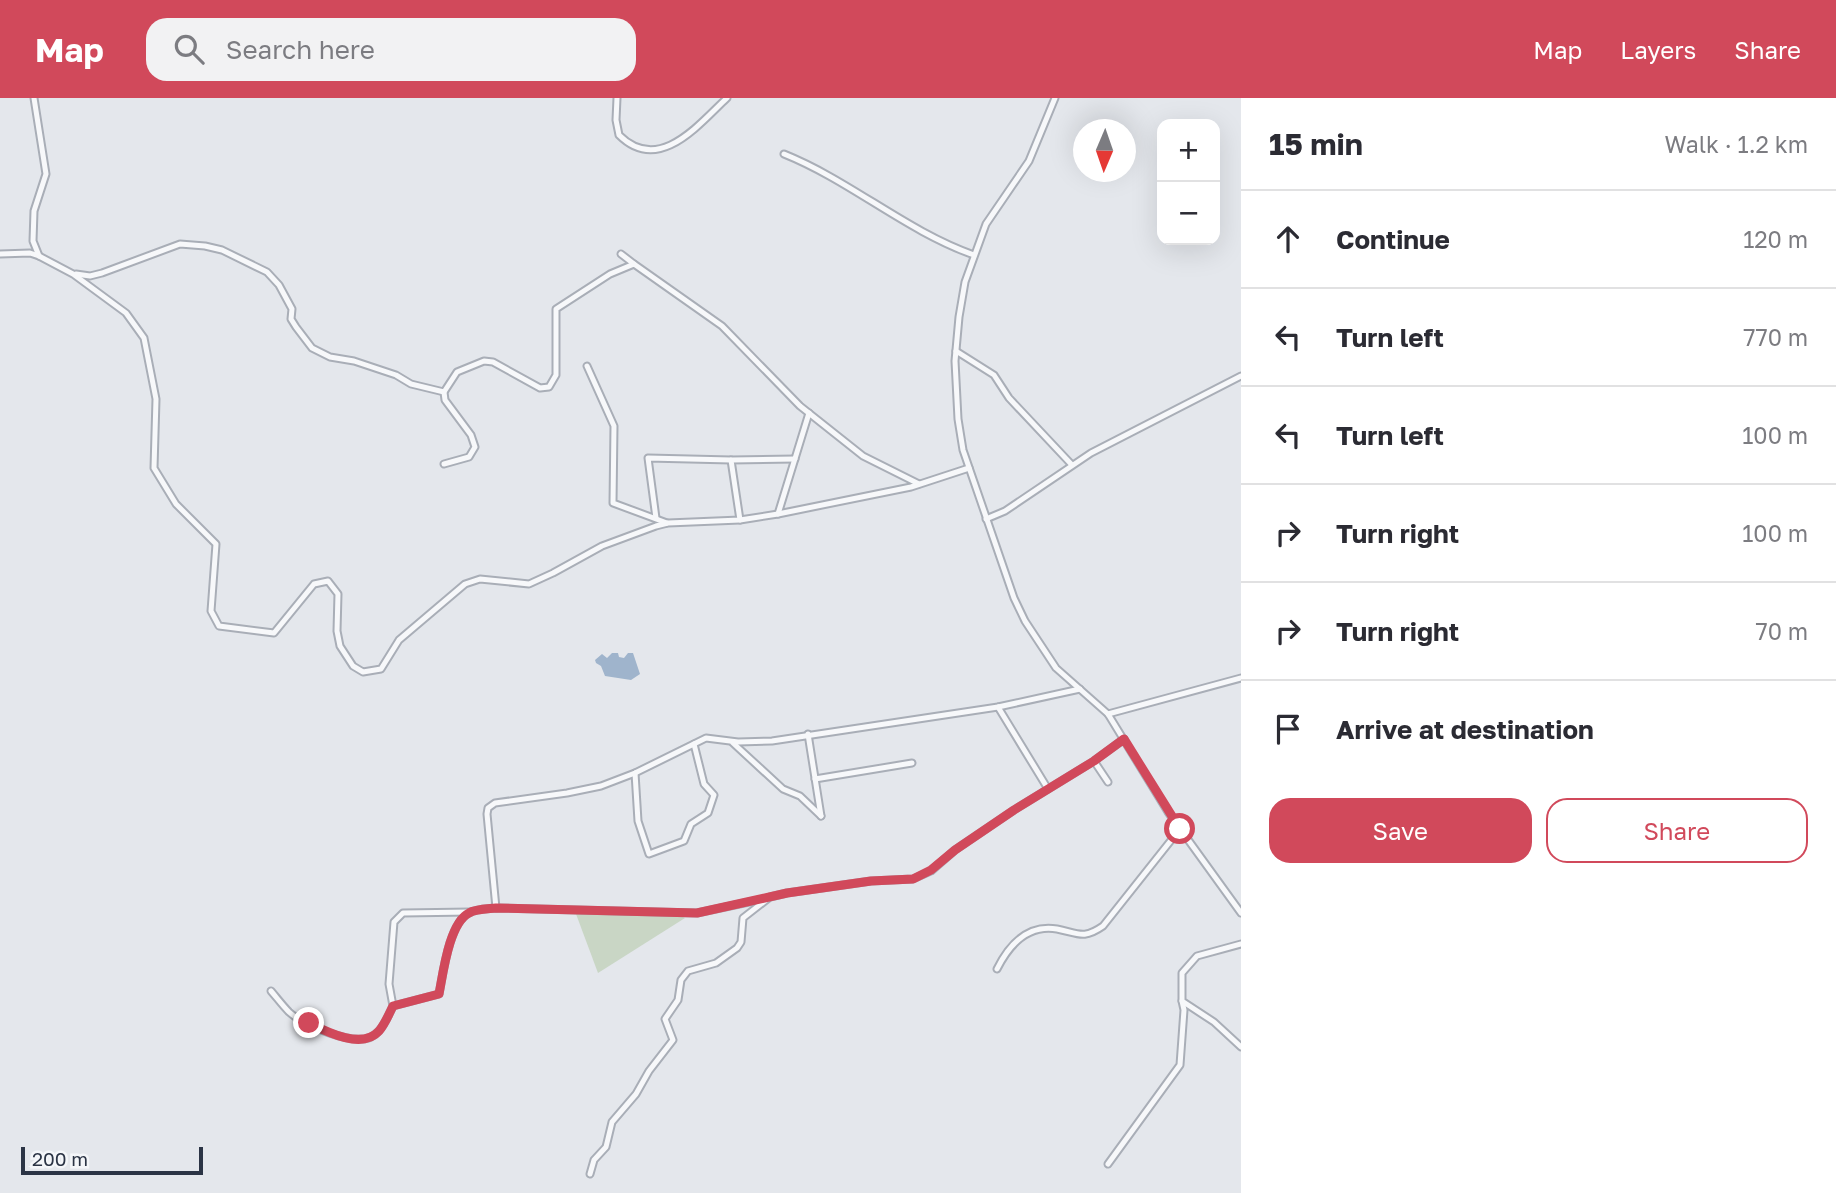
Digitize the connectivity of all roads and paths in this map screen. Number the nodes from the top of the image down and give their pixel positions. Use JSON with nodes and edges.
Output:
{"nodes":[{"id":1,"x":33,"y":98,"type":"edge"},
{"id":2,"x":617,"y":98,"type":"edge"},
{"id":3,"x":727,"y":98,"type":"edge"},
{"id":4,"x":1055,"y":98,"type":"edge"},
{"id":5,"x":785,"y":154,"type":"dead end"},
{"id":6,"x":0,"y":254,"type":"edge"},
{"id":7,"x":621,"y":254,"type":"dead end"},
{"id":8,"x":974,"y":255,"type":"junction"},
{"id":9,"x":39,"y":256,"type":"junction"},
{"id":10,"x":634,"y":264,"type":"junction"},
{"id":11,"x":73,"y":274,"type":"junction"},
{"id":12,"x":956,"y":351,"type":"junction"},
{"id":13,"x":587,"y":366,"type":"dead end"},
{"id":14,"x":1241,"y":376,"type":"edge"},
{"id":15,"x":444,"y":392,"type":"junction"},
{"id":16,"x":809,"y":414,"type":"junction"},
{"id":17,"x":795,"y":459,"type":"junction"},
{"id":18,"x":731,"y":460,"type":"junction"},
{"id":19,"x":444,"y":464,"type":"dead end"},
{"id":20,"x":1072,"y":465,"type":"junction"},
{"id":21,"x":969,"y":468,"type":"junction"},
{"id":22,"x":920,"y":485,"type":"junction"},
{"id":23,"x":778,"y":514,"type":"junction"},
{"id":24,"x":656,"y":518,"type":"junction"},
{"id":25,"x":986,"y":519,"type":"junction"},
{"id":26,"x":740,"y":520,"type":"junction"},
{"id":27,"x":668,"y":523,"type":"junction"},
{"id":28,"x":1241,"y":678,"type":"edge"},
{"id":29,"x":1080,"y":689,"type":"junction"},
{"id":30,"x":998,"y":707,"type":"junction"},
{"id":31,"x":1108,"y":714,"type":"junction"},
{"id":32,"x":808,"y":734,"type":"junction"},
{"id":33,"x":1124,"y":739,"type":"junction"},
{"id":34,"x":731,"y":740,"type":"junction"},
{"id":35,"x":694,"y":744,"type":"junction"},
{"id":36,"x":1094,"y":761,"type":"junction"},
{"id":37,"x":912,"y":763,"type":"dead end"},
{"id":38,"x":635,"y":773,"type":"junction"},
{"id":39,"x":815,"y":779,"type":"junction"},
{"id":40,"x":1108,"y":782,"type":"dead end"},
{"id":41,"x":1048,"y":789,"type":"junction"},
{"id":42,"x":1180,"y":829,"type":"junction"},
{"id":43,"x":770,"y":897,"type":"junction"},
{"id":44,"x":496,"y":908,"type":"junction"},
{"id":45,"x":470,"y":912,"type":"junction"},
{"id":46,"x":1241,"y":913,"type":"edge"},
{"id":47,"x":1241,"y":944,"type":"edge"},
{"id":48,"x":997,"y":969,"type":"dead end"},
{"id":49,"x":271,"y":991,"type":"dead end"},
{"id":50,"x":1182,"y":1001,"type":"junction"},
{"id":51,"x":393,"y":1006,"type":"junction"},
{"id":52,"x":1241,"y":1047,"type":"edge"},
{"id":53,"x":1108,"y":1164,"type":"dead end"},
{"id":54,"x":590,"y":1174,"type":"dead end"}],
"edges":[{"from":1,"to":9,"type":"street"},
{"from":2,"to":3,"type":"street"},
{"from":4,"to":8,"type":"street"},
{"from":5,"to":8,"type":"street"},
{"from":6,"to":9,"type":"street"},
{"from":7,"to":10,"type":"street"},
{"from":8,"to":12,"type":"street"},
{"from":9,"to":11,"type":"street"},
{"from":10,"to":15,"type":"street"},
{"from":10,"to":16,"type":"street"},
{"from":11,"to":15,"type":"street"},
{"from":11,"to":27,"type":"street"},
{"from":12,"to":20,"type":"street"},
{"from":12,"to":21,"type":"street"},
{"from":13,"to":24,"type":"street"},
{"from":14,"to":20,"type":"street"},
{"from":15,"to":19,"type":"street"},
{"from":16,"to":17,"type":"street"},
{"from":16,"to":22,"type":"street"},
{"from":17,"to":18,"type":"street"},
{"from":17,"to":23,"type":"street"},
{"from":18,"to":24,"type":"street"},
{"from":18,"to":26,"type":"street"},
{"from":20,"to":25,"type":"street"},
{"from":21,"to":22,"type":"street"},
{"from":21,"to":25,"type":"street"},
{"from":22,"to":23,"type":"street"},
{"from":23,"to":26,"type":"street"},
{"from":24,"to":27,"type":"street"},
{"from":25,"to":29,"type":"street"},
{"from":26,"to":27,"type":"street"},
{"from":28,"to":31,"type":"street"},
{"from":29,"to":30,"type":"street"},
{"from":29,"to":31,"type":"street"},
{"from":30,"to":32,"type":"street"},
{"from":30,"to":41,"type":"street"},
{"from":31,"to":33,"type":"street"},
{"from":32,"to":34,"type":"street"},
{"from":32,"to":39,"type":"street"},
{"from":33,"to":36,"type":"street"},
{"from":33,"to":42,"type":"street"},
{"from":34,"to":35,"type":"street"},
{"from":34,"to":39,"type":"street"},
{"from":35,"to":38,"type":"street"},
{"from":35,"to":38,"type":"street"},
{"from":36,"to":40,"type":"street"},
{"from":36,"to":41,"type":"street"},
{"from":37,"to":39,"type":"street"},
{"from":38,"to":44,"type":"street"},
{"from":41,"to":43,"type":"street"},
{"from":42,"to":46,"type":"street"},
{"from":42,"to":48,"type":"street"},
{"from":43,"to":44,"type":"street"},
{"from":43,"to":54,"type":"street"},
{"from":44,"to":45,"type":"street"},
{"from":45,"to":51,"type":"street"},
{"from":45,"to":51,"type":"street"},
{"from":47,"to":50,"type":"street"},
{"from":49,"to":51,"type":"street"},
{"from":50,"to":52,"type":"street"},
{"from":50,"to":53,"type":"street"}]}
